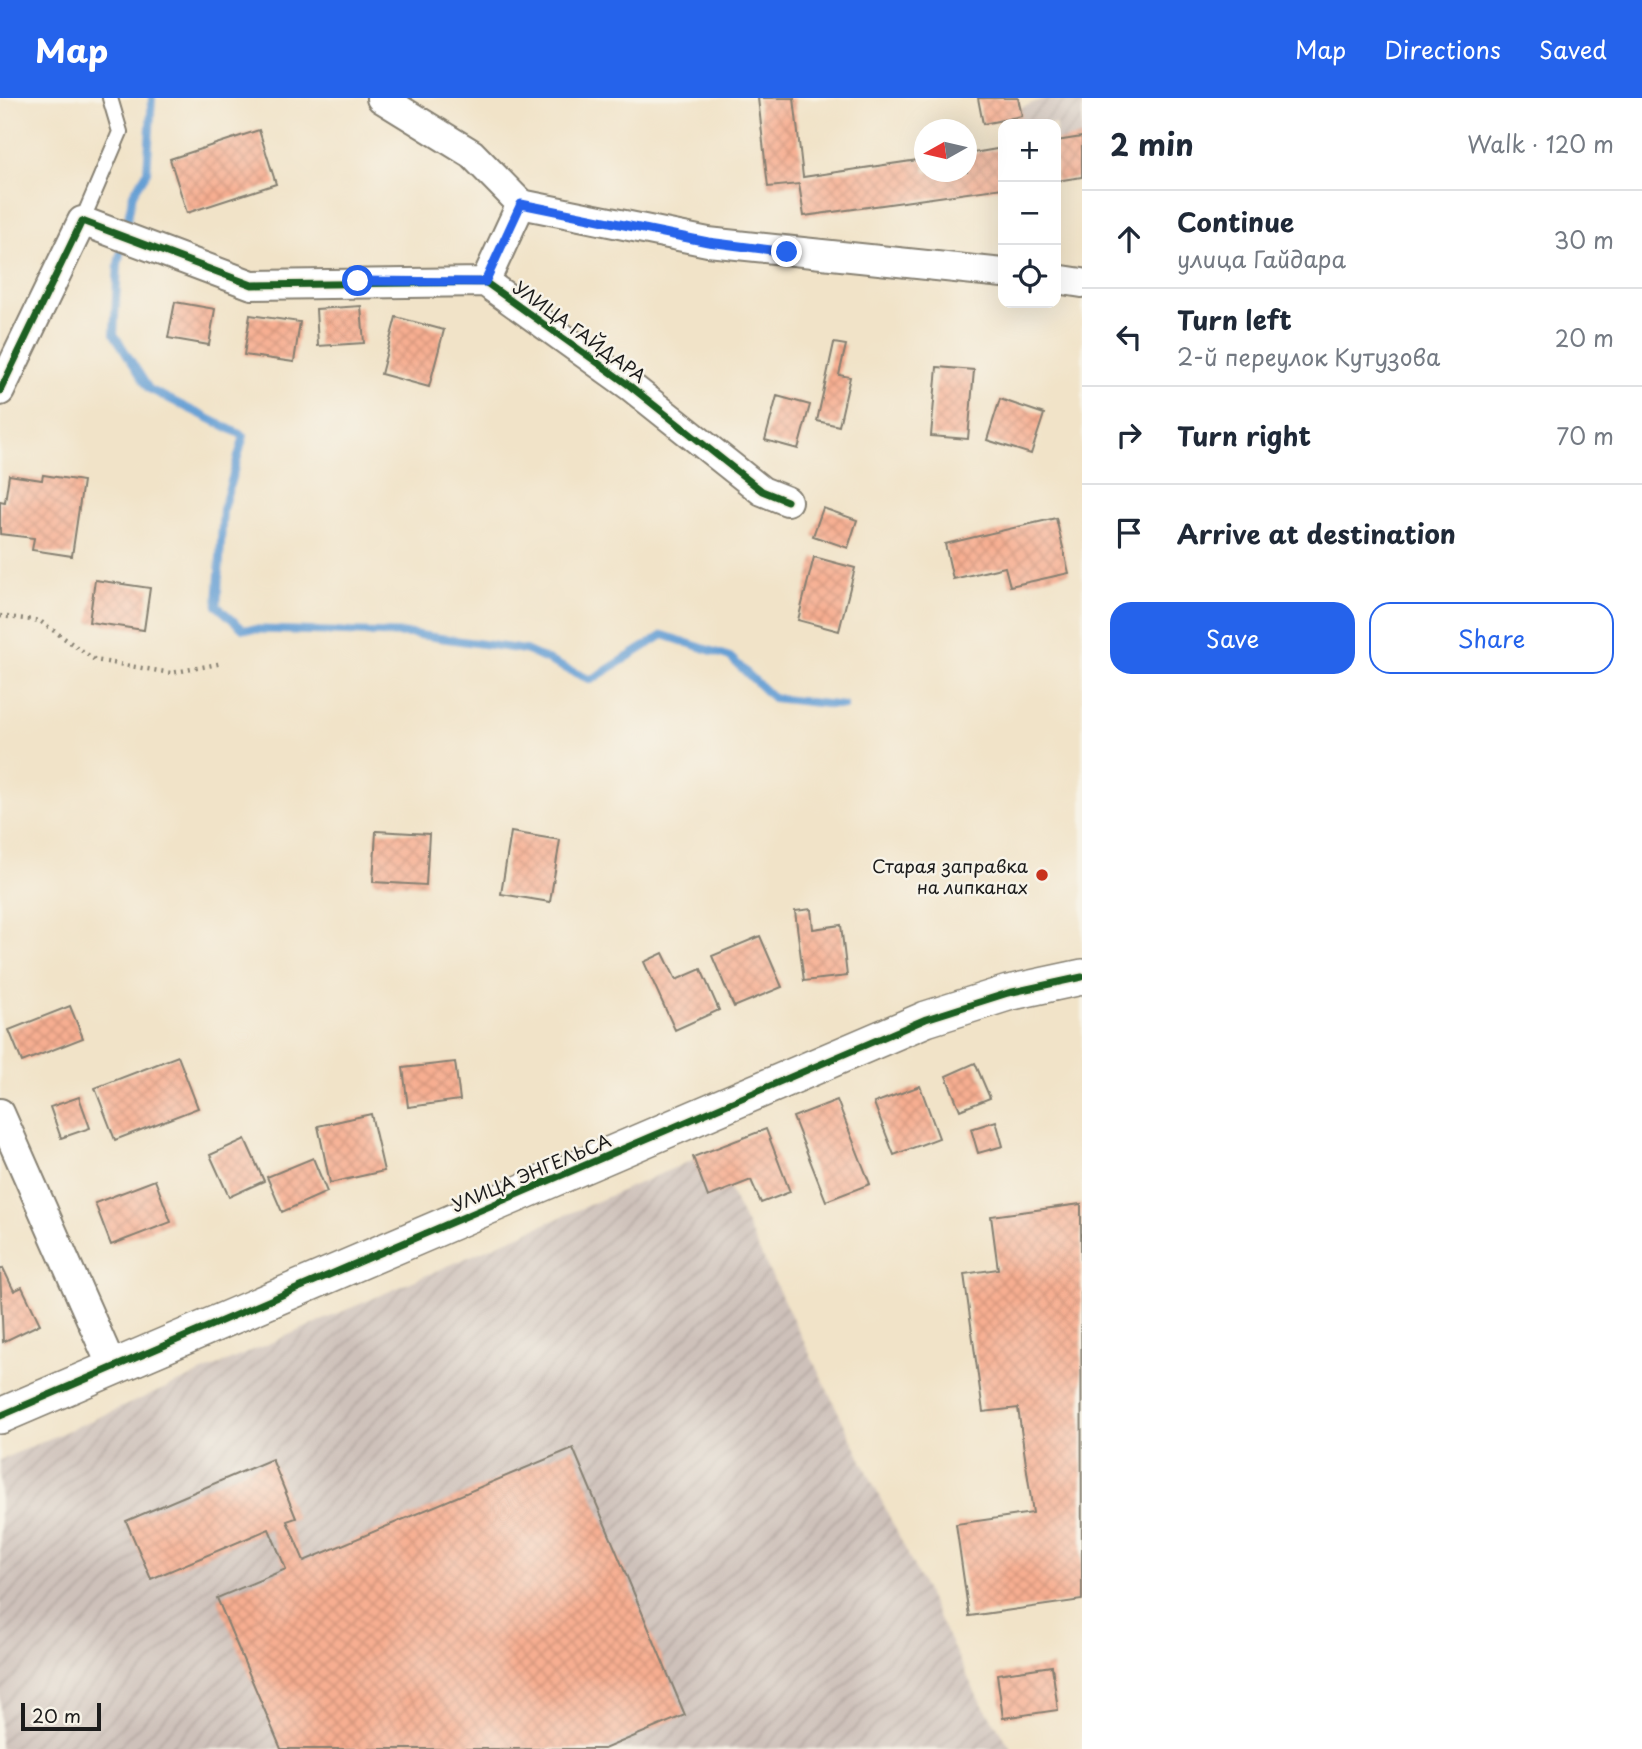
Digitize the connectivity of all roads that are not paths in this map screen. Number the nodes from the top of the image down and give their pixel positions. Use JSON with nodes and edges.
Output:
{"nodes":[{"id":1,"x":110,"y":98,"type":"edge"},
{"id":2,"x":381,"y":98,"type":"edge"},
{"id":3,"x":521,"y":204,"type":"junction"},
{"id":4,"x":82,"y":221,"type":"junction"},
{"id":5,"x":998,"y":272,"type":"edge"},
{"id":6,"x":1061,"y":280,"type":"edge"},
{"id":7,"x":485,"y":282,"type":"junction"},
{"id":8,"x":1082,"y":283,"type":"edge"},
{"id":9,"x":0,"y":391,"type":"edge"},
{"id":10,"x":787,"y":501,"type":"dead end"},
{"id":11,"x":1082,"y":977,"type":"edge"},
{"id":12,"x":0,"y":1114,"type":"edge"},
{"id":13,"x":113,"y":1369,"type":"junction"},
{"id":14,"x":0,"y":1416,"type":"edge"}],
"edges":[{"from":1,"to":4,"type":"lane"},
{"from":2,"to":3,"type":"street"},
{"from":3,"to":5,"type":"street"},
{"from":3,"to":7,"type":"street"},
{"from":4,"to":7,"type":"street","name":"УЛИЦА ГАЙДАРА"},
{"from":4,"to":9,"type":"street"},
{"from":6,"to":8,"type":"street"},
{"from":7,"to":10,"type":"street","name":"УЛИЦА ГАЙДАРА"},
{"from":11,"to":13,"type":"street","name":"УЛИЦА ЭНГЕЛЬСА"},
{"from":12,"to":13,"type":"street"},
{"from":13,"to":14,"type":"street","name":"УЛИЦА ЭНГЕЛЬСА"}]}
